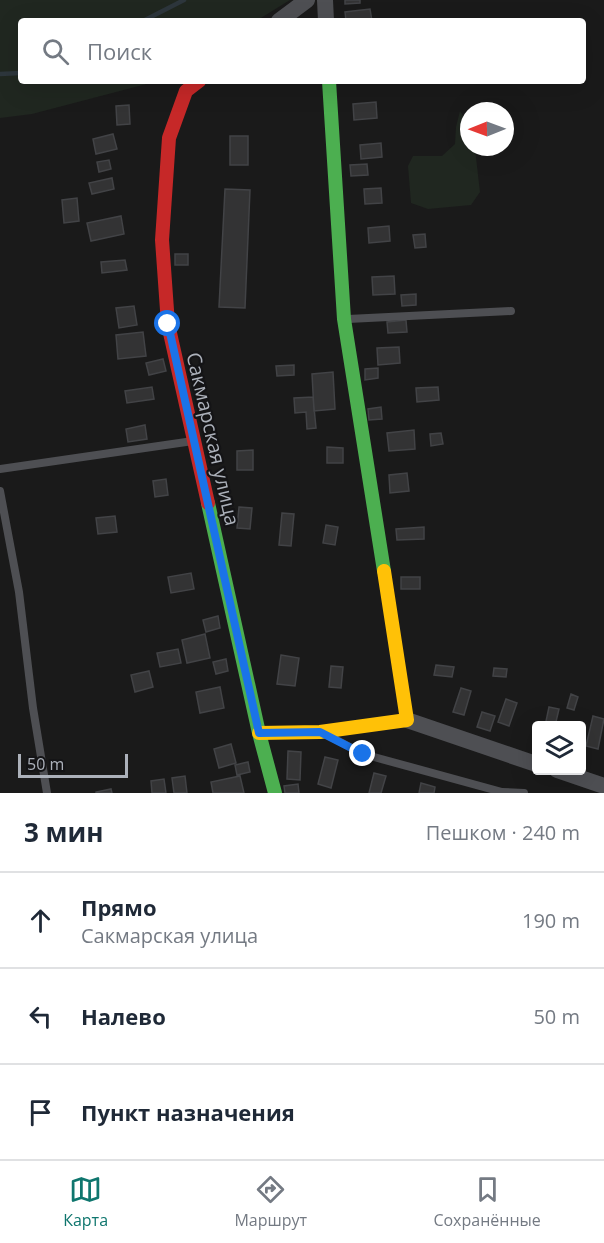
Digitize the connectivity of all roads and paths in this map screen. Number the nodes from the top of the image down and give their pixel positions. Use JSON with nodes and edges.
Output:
{"nodes":[{"id":1,"x":307,"y":0,"type":"edge"},
{"id":2,"x":326,"y":0,"type":"edge"},
{"id":3,"x":283,"y":18,"type":"edge"},
{"id":4,"x":326,"y":18,"type":"edge"},
{"id":5,"x":195,"y":84,"type":"edge"},
{"id":6,"x":329,"y":84,"type":"edge"},
{"id":7,"x":511,"y":311,"type":"dead end"},
{"id":8,"x":344,"y":320,"type":"junction"},
{"id":9,"x":194,"y":441,"type":"junction"},
{"id":10,"x":0,"y":469,"type":"edge"},
{"id":11,"x":0,"y":491,"type":"edge"},
{"id":12,"x":407,"y":720,"type":"junction"},
{"id":13,"x":320,"y":732,"type":"junction"},
{"id":14,"x":259,"y":733,"type":"junction"},
{"id":15,"x":532,"y":762,"type":"edge"},
{"id":16,"x":570,"y":775,"type":"edge"},
{"id":17,"x":604,"y":786,"type":"edge"},
{"id":18,"x":47,"y":793,"type":"edge"},
{"id":19,"x":274,"y":793,"type":"edge"},
{"id":20,"x":524,"y":793,"type":"edge"}],
"edges":[{"from":1,"to":3,"type":"street"},
{"from":2,"to":4,"type":"street"},
{"from":5,"to":9,"type":"street","name":"Сакмарская улица"},
{"from":6,"to":8,"type":"street"},
{"from":7,"to":8,"type":"lane"},
{"from":8,"to":12,"type":"street"},
{"from":9,"to":10,"type":"lane"},
{"from":9,"to":14,"type":"street","name":"Сакмарская улица"},
{"from":11,"to":18,"type":"lane"},
{"from":12,"to":13,"type":"street"},
{"from":12,"to":15,"type":"street"},
{"from":13,"to":14,"type":"street"},
{"from":13,"to":20,"type":"lane"},
{"from":14,"to":19,"type":"street","name":"Сакмарская улица"},
{"from":16,"to":17,"type":"street"}]}
